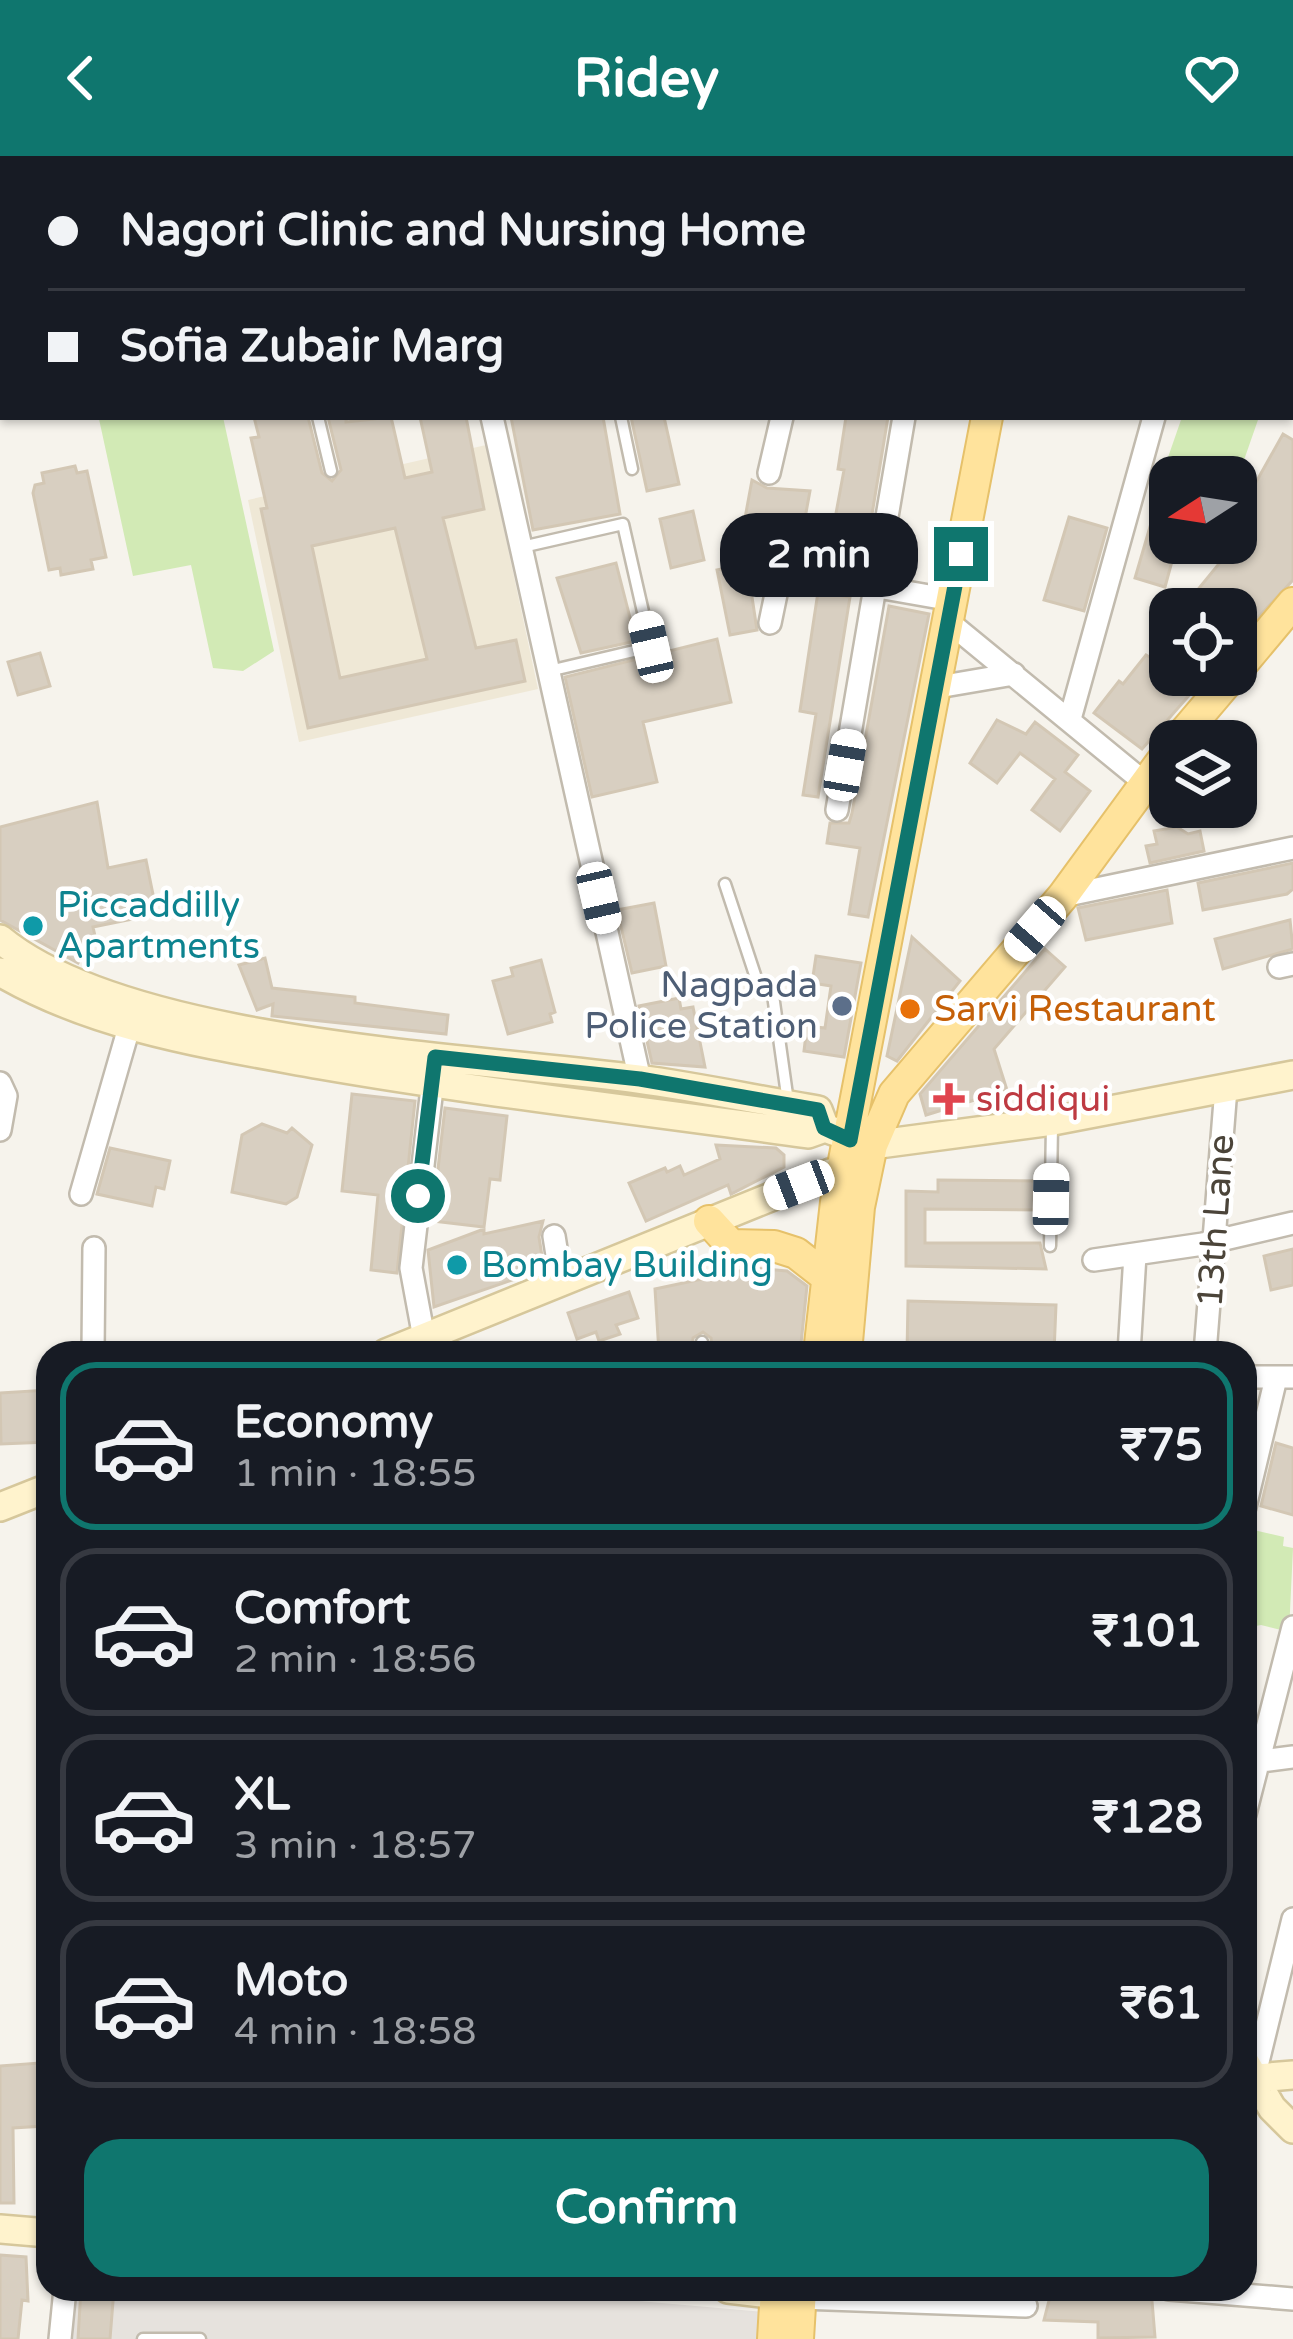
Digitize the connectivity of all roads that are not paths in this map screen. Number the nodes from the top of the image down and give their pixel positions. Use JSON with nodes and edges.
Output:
{"nodes":[{"id":1,"x":319,"y":420,"type":"edge"},
{"id":2,"x":493,"y":420,"type":"edge"},
{"id":3,"x":622,"y":420,"type":"edge"},
{"id":4,"x":781,"y":420,"type":"edge"},
{"id":5,"x":904,"y":420,"type":"edge"},
{"id":6,"x":986,"y":420,"type":"edge"},
{"id":7,"x":1153,"y":420,"type":"edge"},
{"id":8,"x":632,"y":469,"type":"dead end"},
{"id":9,"x":331,"y":471,"type":"dead end"},
{"id":10,"x":769,"y":472,"type":"dead end"},
{"id":11,"x":518,"y":548,"type":"junction"},
{"id":12,"x":877,"y":586,"type":"junction"},
{"id":13,"x":1293,"y":603,"type":"edge"},
{"id":14,"x":951,"y":611,"type":"junction"},
{"id":15,"x":770,"y":623,"type":"dead end"},
{"id":16,"x":1257,"y":646,"type":"edge"},
{"id":17,"x":548,"y":671,"type":"junction"},
{"id":18,"x":1014,"y":674,"type":"junction"},
{"id":19,"x":938,"y":687,"type":"junction"},
{"id":20,"x":1215,"y":696,"type":"edge"},
{"id":21,"x":1070,"y":719,"type":"junction"},
{"id":22,"x":1195,"y":720,"type":"edge"},
{"id":23,"x":1149,"y":778,"type":"edge"},
{"id":24,"x":1145,"y":783,"type":"junction"},
{"id":25,"x":837,"y":810,"type":"dead end"},
{"id":26,"x":1293,"y":848,"type":"edge"},
{"id":27,"x":725,"y":884,"type":"dead end"},
{"id":28,"x":1063,"y":896,"type":"junction"},
{"id":29,"x":0,"y":939,"type":"edge"},
{"id":30,"x":0,"y":972,"type":"edge"},
{"id":31,"x":130,"y":1024,"type":"junction"},
{"id":32,"x":434,"y":1070,"type":"junction"},
{"id":33,"x":1293,"y":1075,"type":"edge"},
{"id":34,"x":640,"y":1079,"type":"junction"},
{"id":35,"x":0,"y":1083,"type":"edge"},
{"id":36,"x":1226,"y":1088,"type":"junction"},
{"id":37,"x":789,"y":1105,"type":"junction"},
{"id":38,"x":1053,"y":1121,"type":"junction"},
{"id":39,"x":0,"y":1130,"type":"edge"},
{"id":40,"x":851,"y":1151,"type":"junction"},
{"id":41,"x":81,"y":1193,"type":"dead end"},
{"id":42,"x":709,"y":1221,"type":"junction"},
{"id":43,"x":1293,"y":1223,"type":"edge"},
{"id":44,"x":554,"y":1236,"type":"dead end"},
{"id":45,"x":1218,"y":1237,"type":"junction"},
{"id":46,"x":1050,"y":1246,"type":"dead end"},
{"id":47,"x":94,"y":1248,"type":"dead end"},
{"id":48,"x":1135,"y":1255,"type":"junction"},
{"id":49,"x":1094,"y":1259,"type":"dead end"},
{"id":50,"x":828,"y":1278,"type":"junction"},
{"id":51,"x":561,"y":1280,"type":"junction"},
{"id":52,"x":424,"y":1338,"type":"junction"},
{"id":53,"x":93,"y":1341,"type":"edge"},
{"id":54,"x":417,"y":1341,"type":"edge"},
{"id":55,"x":821,"y":1341,"type":"edge"},
{"id":56,"x":846,"y":1341,"type":"edge"},
{"id":57,"x":1130,"y":1341,"type":"edge"},
{"id":58,"x":1206,"y":1341,"type":"edge"},
{"id":59,"x":1284,"y":1377,"type":"edge"},
{"id":60,"x":1257,"y":1467,"type":"edge"},
{"id":61,"x":36,"y":1493,"type":"edge"},
{"id":62,"x":0,"y":1507,"type":"edge"},
{"id":63,"x":1293,"y":1627,"type":"edge"},
{"id":64,"x":1257,"y":1748,"type":"edge"},
{"id":65,"x":1293,"y":1757,"type":"edge"},
{"id":66,"x":1257,"y":1762,"type":"edge"},
{"id":67,"x":1293,"y":1919,"type":"edge"},
{"id":68,"x":1257,"y":2042,"type":"edge"},
{"id":69,"x":1257,"y":2073,"type":"edge"},
{"id":70,"x":1293,"y":2075,"type":"edge"},
{"id":71,"x":1257,"y":2086,"type":"edge"},
{"id":72,"x":1272,"y":2108,"type":"junction"},
{"id":73,"x":1293,"y":2129,"type":"edge"},
{"id":74,"x":1293,"y":2155,"type":"edge"},
{"id":75,"x":0,"y":2229,"type":"edge"},
{"id":76,"x":36,"y":2233,"type":"edge"},
{"id":77,"x":1257,"y":2296,"type":"edge"},
{"id":78,"x":1293,"y":2299,"type":"edge"},
{"id":79,"x":64,"y":2301,"type":"edge"},
{"id":80,"x":785,"y":2301,"type":"edge"},
{"id":81,"x":790,"y":2301,"type":"edge"},
{"id":82,"x":941,"y":2301,"type":"edge"},
{"id":83,"x":1026,"y":2306,"type":"dead end"},
{"id":84,"x":60,"y":2339,"type":"edge"},
{"id":85,"x":142,"y":2339,"type":"edge"},
{"id":86,"x":200,"y":2339,"type":"edge"},
{"id":87,"x":773,"y":2339,"type":"edge"},
{"id":88,"x":798,"y":2339,"type":"edge"}],
"edges":[{"from":1,"to":9,"type":"lane"},
{"from":2,"to":11,"type":"street"},
{"from":3,"to":8,"type":"lane"},
{"from":4,"to":10,"type":"street"},
{"from":5,"to":12,"type":"street"},
{"from":6,"to":14,"type":"main road"},
{"from":7,"to":21,"type":"street"},
{"from":11,"to":17,"type":"street"},
{"from":11,"to":17,"type":"lane"},
{"from":12,"to":14,"type":"street"},
{"from":12,"to":15,"type":"street"},
{"from":12,"to":25,"type":"street"},
{"from":13,"to":16,"type":"main road"},
{"from":14,"to":18,"type":"street"},
{"from":14,"to":19,"type":"main road"},
{"from":17,"to":34,"type":"street"},
{"from":18,"to":19,"type":"street"},
{"from":18,"to":21,"type":"street"},
{"from":19,"to":40,"type":"main road"},
{"from":20,"to":22,"type":"main road"},
{"from":21,"to":24,"type":"street"},
{"from":23,"to":24,"type":"main road"},
{"from":24,"to":28,"type":"main road"},
{"from":26,"to":28,"type":"street"},
{"from":27,"to":37,"type":"lane"},
{"from":28,"to":40,"type":"main road"},
{"from":29,"to":32,"type":"main road"},
{"from":30,"to":31,"type":"main road"},
{"from":31,"to":32,"type":"main road"},
{"from":31,"to":41,"type":"street"},
{"from":32,"to":34,"type":"main road"},
{"from":32,"to":40,"type":"main road"},
{"from":32,"to":52,"type":"street"},
{"from":33,"to":36,"type":"main road"},
{"from":34,"to":37,"type":"main road"},
{"from":35,"to":39,"type":"street"},
{"from":36,"to":38,"type":"main road"},
{"from":36,"to":45,"type":"street","name":"13th Lane"},
{"from":37,"to":40,"type":"main road"},
{"from":38,"to":40,"type":"main road"},
{"from":38,"to":46,"type":"lane"},
{"from":40,"to":42,"type":"main road"},
{"from":40,"to":50,"type":"main road"},
{"from":40,"to":56,"type":"main road"},
{"from":42,"to":50,"type":"main road"},
{"from":42,"to":51,"type":"main road"},
{"from":43,"to":45,"type":"street"},
{"from":44,"to":51,"type":"street"},
{"from":45,"to":48,"type":"street"},
{"from":45,"to":58,"type":"street","name":"13th Lane"},
{"from":47,"to":53,"type":"street"},
{"from":48,"to":49,"type":"street"},
{"from":48,"to":57,"type":"street"},
{"from":50,"to":55,"type":"main road"},
{"from":51,"to":52,"type":"main road"},
{"from":52,"to":54,"type":"main road"},
{"from":59,"to":60,"type":"street"},
{"from":61,"to":62,"type":"main road"},
{"from":63,"to":64,"type":"street"},
{"from":65,"to":66,"type":"street"},
{"from":67,"to":68,"type":"street"},
{"from":69,"to":70,"type":"main road"},
{"from":71,"to":72,"type":"main road"},
{"from":72,"to":73,"type":"main road"},
{"from":72,"to":74,"type":"main road"},
{"from":75,"to":76,"type":"main road"},
{"from":77,"to":78,"type":"street"},
{"from":79,"to":84,"type":"street"},
{"from":80,"to":87,"type":"main road"},
{"from":81,"to":88,"type":"main road"},
{"from":82,"to":83,"type":"street"},
{"from":85,"to":86,"type":"lane"}]}
